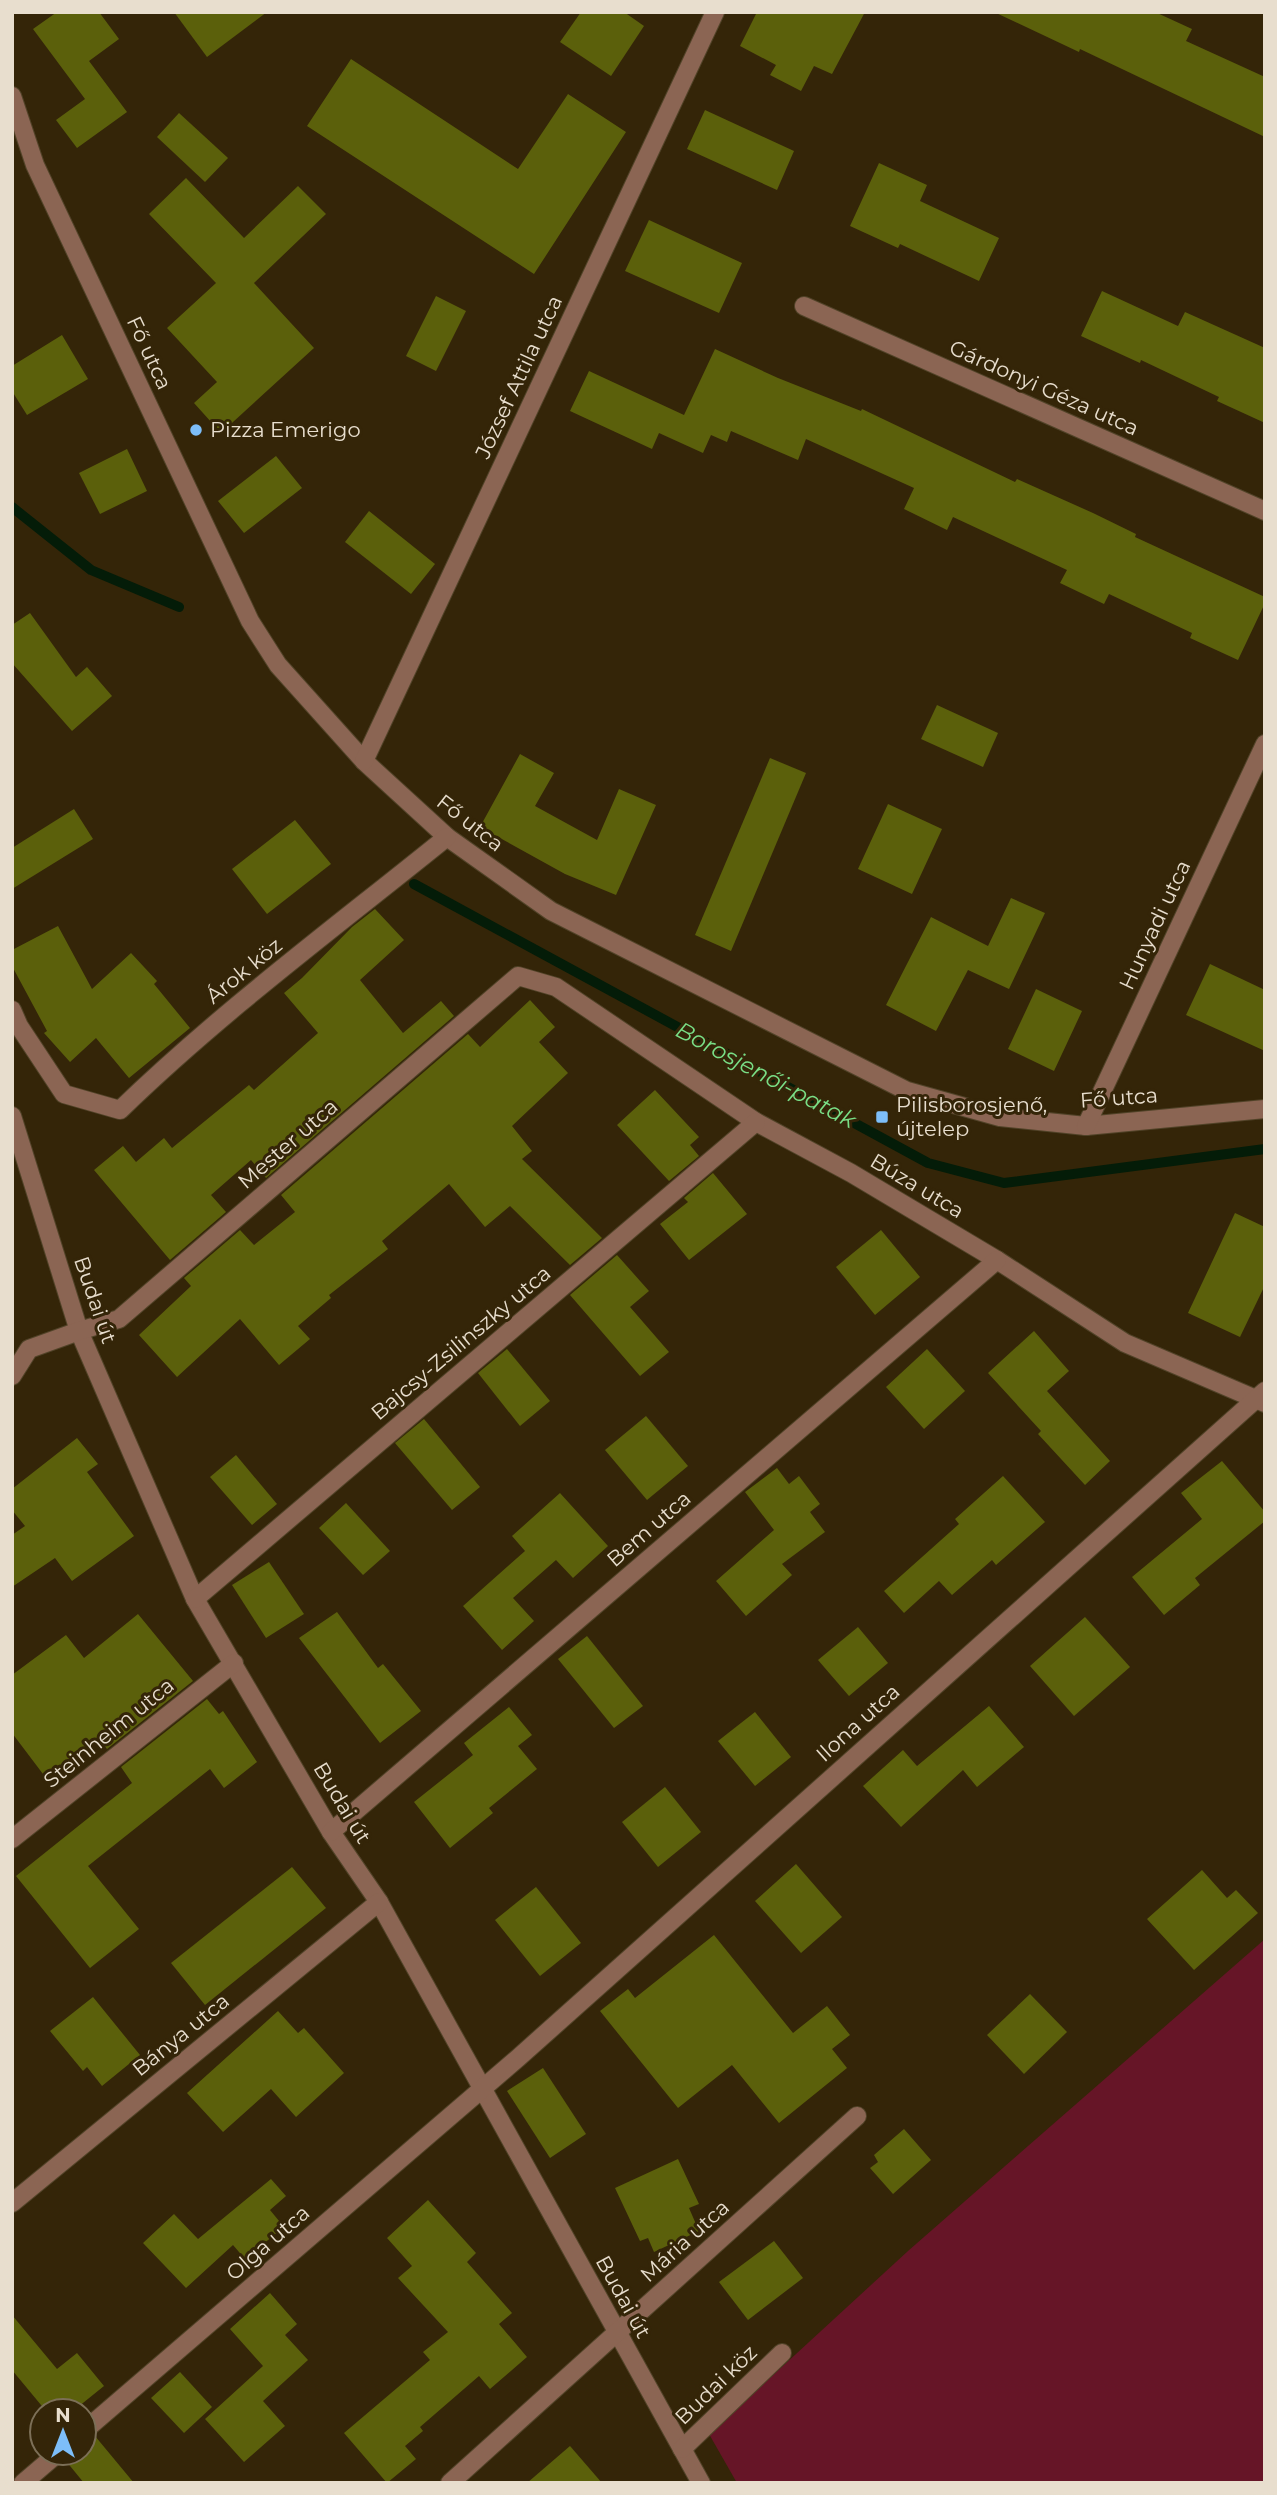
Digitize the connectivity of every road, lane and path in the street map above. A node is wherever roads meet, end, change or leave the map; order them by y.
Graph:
1 (715, 12) edge
2 (12, 96) edge
3 (804, 306) dead end
4 (1265, 511) edge
5 (1265, 744) edge
6 (364, 761) junction
7 (447, 837) junction
8 (518, 976) joint
9 (12, 1010) edge
10 (1265, 1109) edge
11 (12, 1116) edge
12 (757, 1122) junction
13 (1086, 1126) junction
14 (997, 1260) junction
15 (79, 1331) junction
16 (12, 1376) edge
17 (1261, 1398) edge
18 (195, 1599) junction
19 (234, 1663) junction
20 (331, 1832) junction
21 (12, 1839) edge
22 (379, 1902) junction
23 (482, 2089) junction
24 (857, 2116) dead end
25 (12, 2203) edge
26 (617, 2333) junction
27 (782, 2353) dead end
28 (98, 2419) edge
29 (682, 2449) junction
30 (42, 2467) edge
31 (23, 2483) edge
32 (450, 2483) edge
33 (701, 2483) edge

1 - 6 street, József Attila utca
2 - 6 street, Fő utca
3 - 4 street, Gárdonyi Géza utca
5 - 13 street, Hunyadi utca
6 - 7 street, Fő utca
7 - 9 street, Árok köz
7 - 13 street, Fő utca
8 - 12 street, Búza utca
8 - 15 street, Mester utca
10 - 13 street, Fő utca
11 - 15 street, Budai út
12 - 14 street, Búza utca
12 - 18 street, Bajcsy-Zsilinszky utca
14 - 17 street, Búza utca
14 - 20 street, Bem utca
15 - 16 street, Mester utca
15 - 18 street, Budai út
17 - 23 street, Ilona utca
18 - 19 street, Budai út
19 - 20 street, Budai út
19 - 21 street, Steinheim utca
20 - 22 street, Budai út
22 - 23 street, Budai út
22 - 25 street, Bánya utca
23 - 26 street, Budai út
23 - 28 street, Olga utca
24 - 26 street, Mária utca
26 - 29 street, Budai út
26 - 32 street, Mária utca
27 - 29 street, Budai köz
29 - 33 street, Budai út
30 - 31 street

